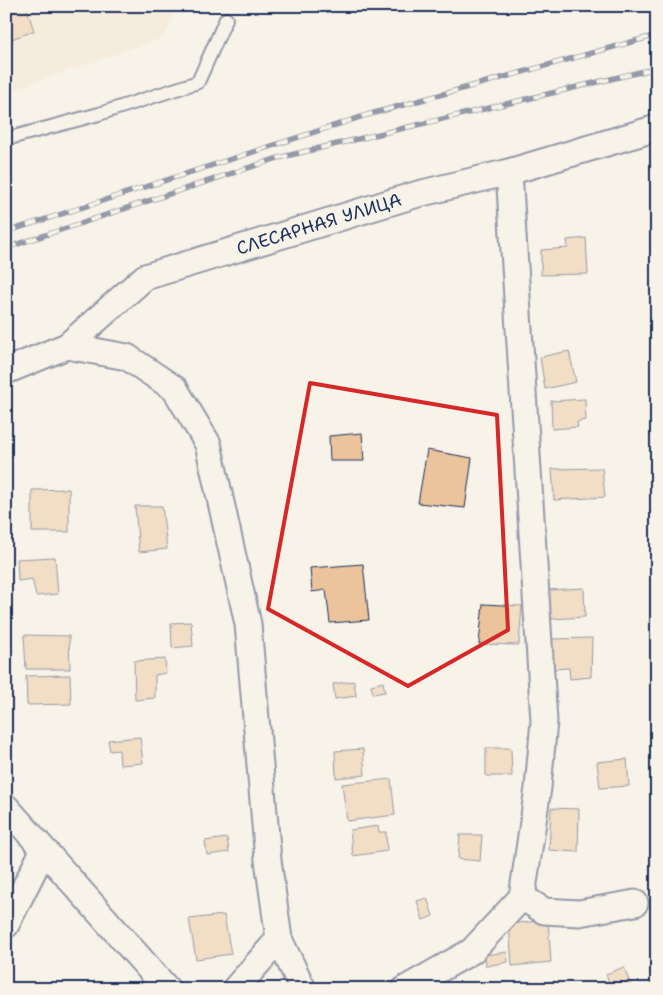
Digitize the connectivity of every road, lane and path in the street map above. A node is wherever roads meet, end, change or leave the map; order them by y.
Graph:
1 (226, 19) dead end
2 (657, 128) edge
3 (6, 139) edge
4 (509, 172) junction
5 (67, 346) junction
6 (6, 371) edge
7 (8, 809) edge
8 (43, 851) junction
9 (522, 897) junction
10 (635, 903) dead end
11 (6, 925) edge
12 (279, 939) junction
13 (167, 989) edge
14 (235, 989) edge
15 (303, 989) edge
16 (405, 989) edge

1 - 3 lane
2 - 4 street, СЛЕСАРНАЯ УЛИЦА
4 - 5 street, СЛЕСАРНАЯ УЛИЦА
4 - 9 street
5 - 6 street, СЛЕСАРНАЯ УЛИЦА
5 - 12 street
7 - 8 street
8 - 11 street
8 - 13 street
9 - 10 street
9 - 16 street
12 - 14 street
12 - 15 street

